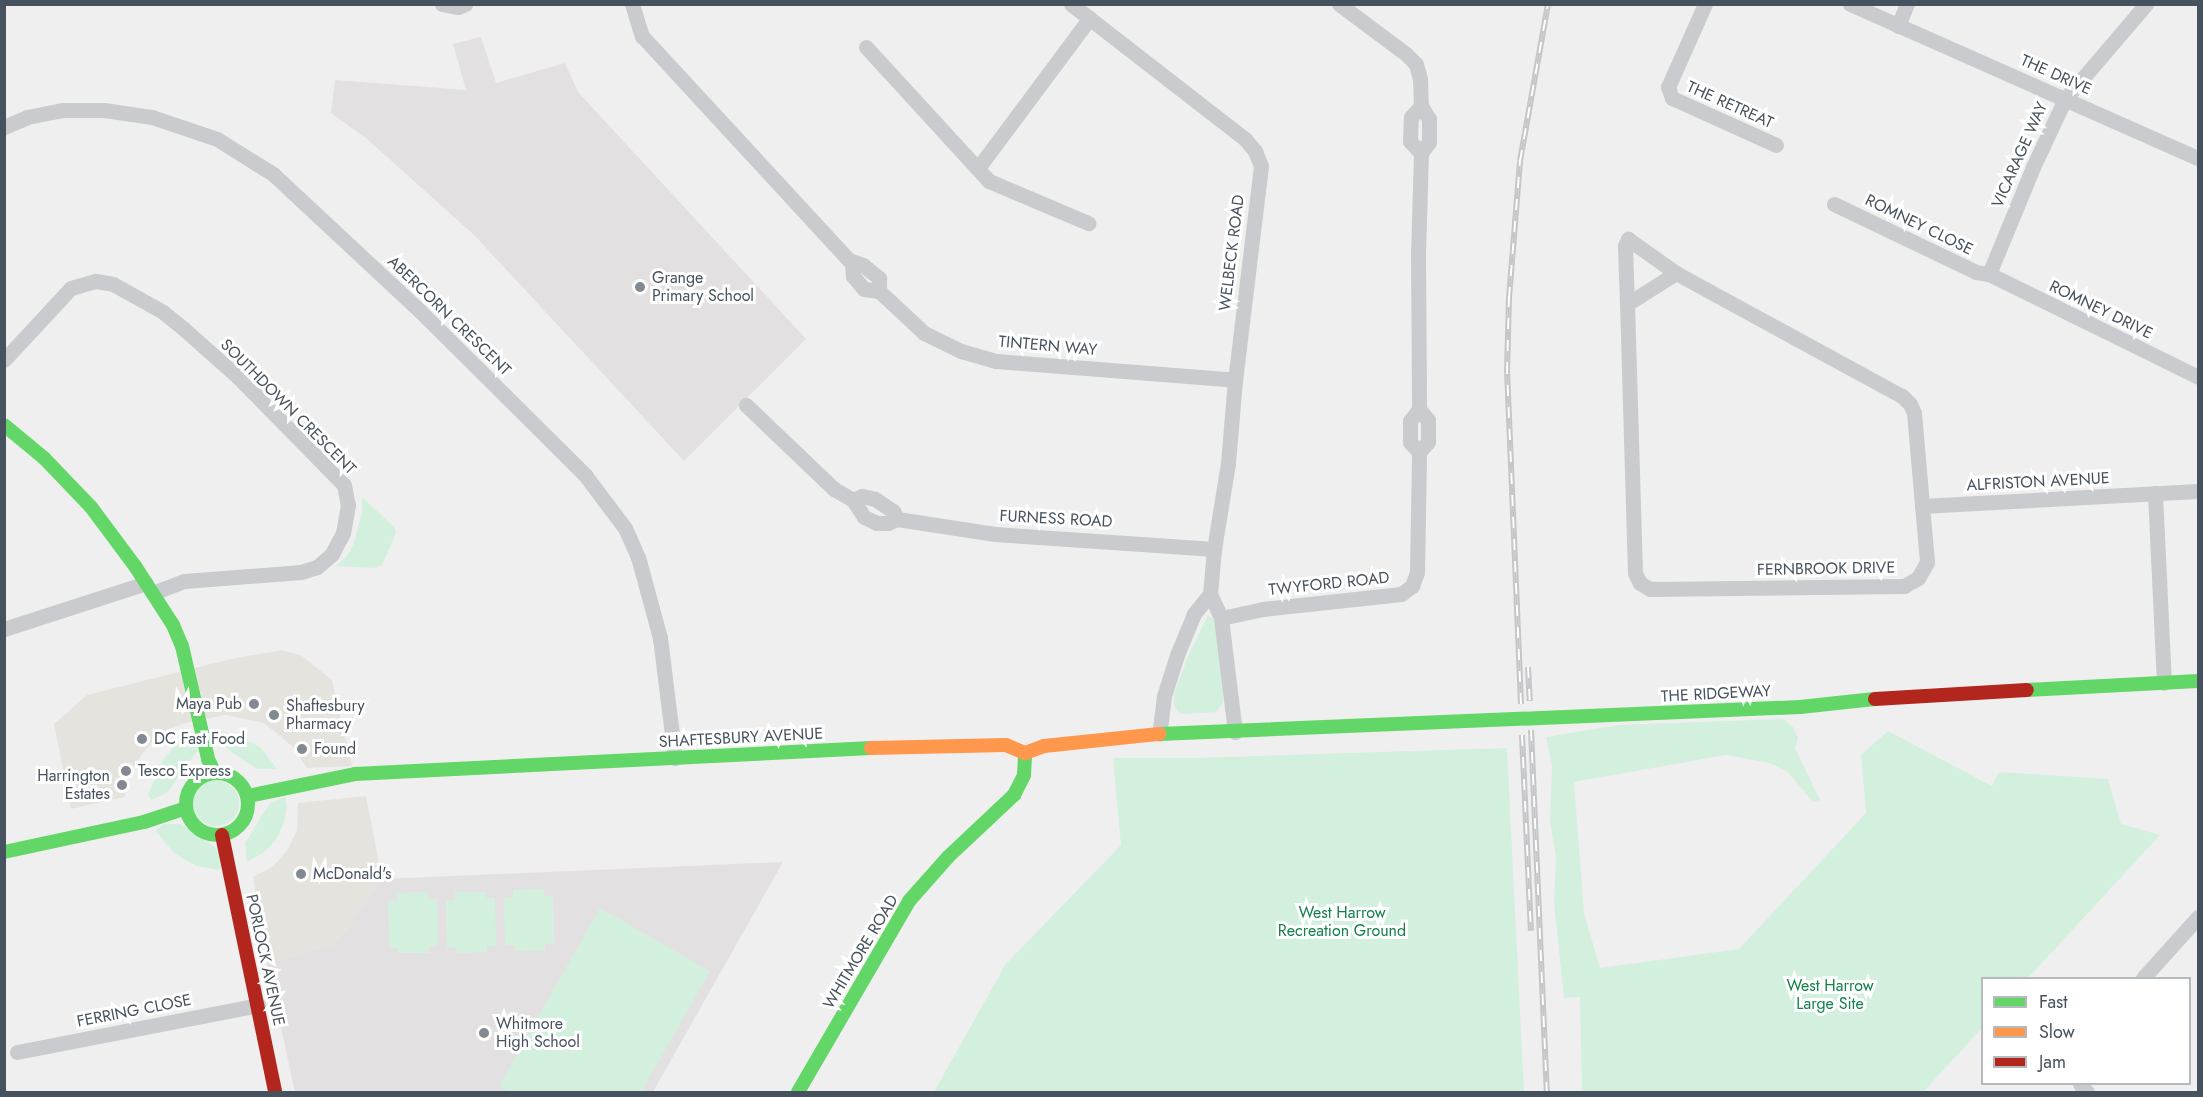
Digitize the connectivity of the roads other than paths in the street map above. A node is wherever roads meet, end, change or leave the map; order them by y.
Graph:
1 (442, 4) edge
2 (465, 4) edge
3 (632, 4) edge
4 (1071, 4) edge
5 (1339, 4) edge
6 (1706, 4) edge
7 (1850, 4) edge
8 (1907, 4) edge
9 (2146, 4) edge
10 (1090, 18) junction
11 (1898, 26) junction
12 (866, 47) dead end
13 (2065, 99) junction
14 (4, 127) edge
15 (1776, 145) dead end
16 (2199, 158) edge
17 (978, 168) junction
18 (1834, 204) dead end
19 (1089, 223) dead end
20 (1676, 273) junction
21 (1989, 274) junction
22 (1628, 304) junction
23 (4, 360) edge
24 (2199, 377) edge
25 (1235, 381) junction
26 (746, 405) dead end
27 (4, 425) edge
28 (2199, 491) edge
29 (2156, 493) junction
30 (1922, 506) junction
31 (1214, 549) junction
32 (150, 588) junction
33 (1210, 594) junction
34 (1221, 618) junction
35 (4, 629) edge
36 (2199, 681) edge
37 (2164, 683) junction
38 (1235, 732) junction
39 (1159, 734) junction
40 (1025, 753) junction
41 (675, 758) junction
42 (214, 772) junction
43 (248, 796) junction
44 (186, 808) junction
45 (222, 835) junction
46 (4, 852) edge
47 (2199, 917) edge
48 (2144, 977) edge
49 (258, 1005) junction
50 (17, 1052) dead end
51 (275, 1092) edge
52 (798, 1092) edge

1 - 2 street
3 - 25 street, TINTERN WAY
4 - 10 street, WELBECK ROAD
5 - 34 street, TWYFORD ROAD
6 - 15 street, THE RETREAT
7 - 11 street, THE DRIVE
8 - 11 street
9 - 13 street, VICARAGE WAY
10 - 17 street
10 - 25 street, WELBECK ROAD
11 - 13 street, THE DRIVE
12 - 17 street
13 - 16 street, THE DRIVE
13 - 21 street, VICARAGE WAY
14 - 41 street, ABERCORN CRESCENT
17 - 19 street
18 - 21 street, ROMNEY CLOSE
20 - 22 street
20 - 22 street, FERNBROOK DRIVE
20 - 30 street, FERNBROOK DRIVE
21 - 24 street, ROMNEY DRIVE
22 - 30 street, FERNBROOK DRIVE
23 - 32 street, SOUTHDOWN CRESCENT
25 - 31 street, WELBECK ROAD
26 - 31 street, FURNESS ROAD
27 - 32 street
28 - 29 street, ALFRISTON AVENUE
29 - 30 street, ALFRISTON AVENUE
29 - 37 street
31 - 33 street, WELBECK ROAD
32 - 35 street, SOUTHDOWN CRESCENT
32 - 42 street
33 - 34 street, WELBECK ROAD
33 - 39 street
34 - 38 street, WELBECK ROAD
36 - 37 street, THE RIDGEWAY
37 - 38 street, THE RIDGEWAY
38 - 39 street
39 - 40 street
40 - 41 street, SHAFTESBURY AVENUE
40 - 52 street, WHITMORE ROAD
41 - 43 street, SHAFTESBURY AVENUE
42 - 43 street
42 - 44 street
43 - 45 street
44 - 45 street
44 - 46 street
45 - 49 street, PORLOCK AVENUE
47 - 48 street
49 - 50 street, FERRING CLOSE
49 - 51 street, PORLOCK AVENUE

